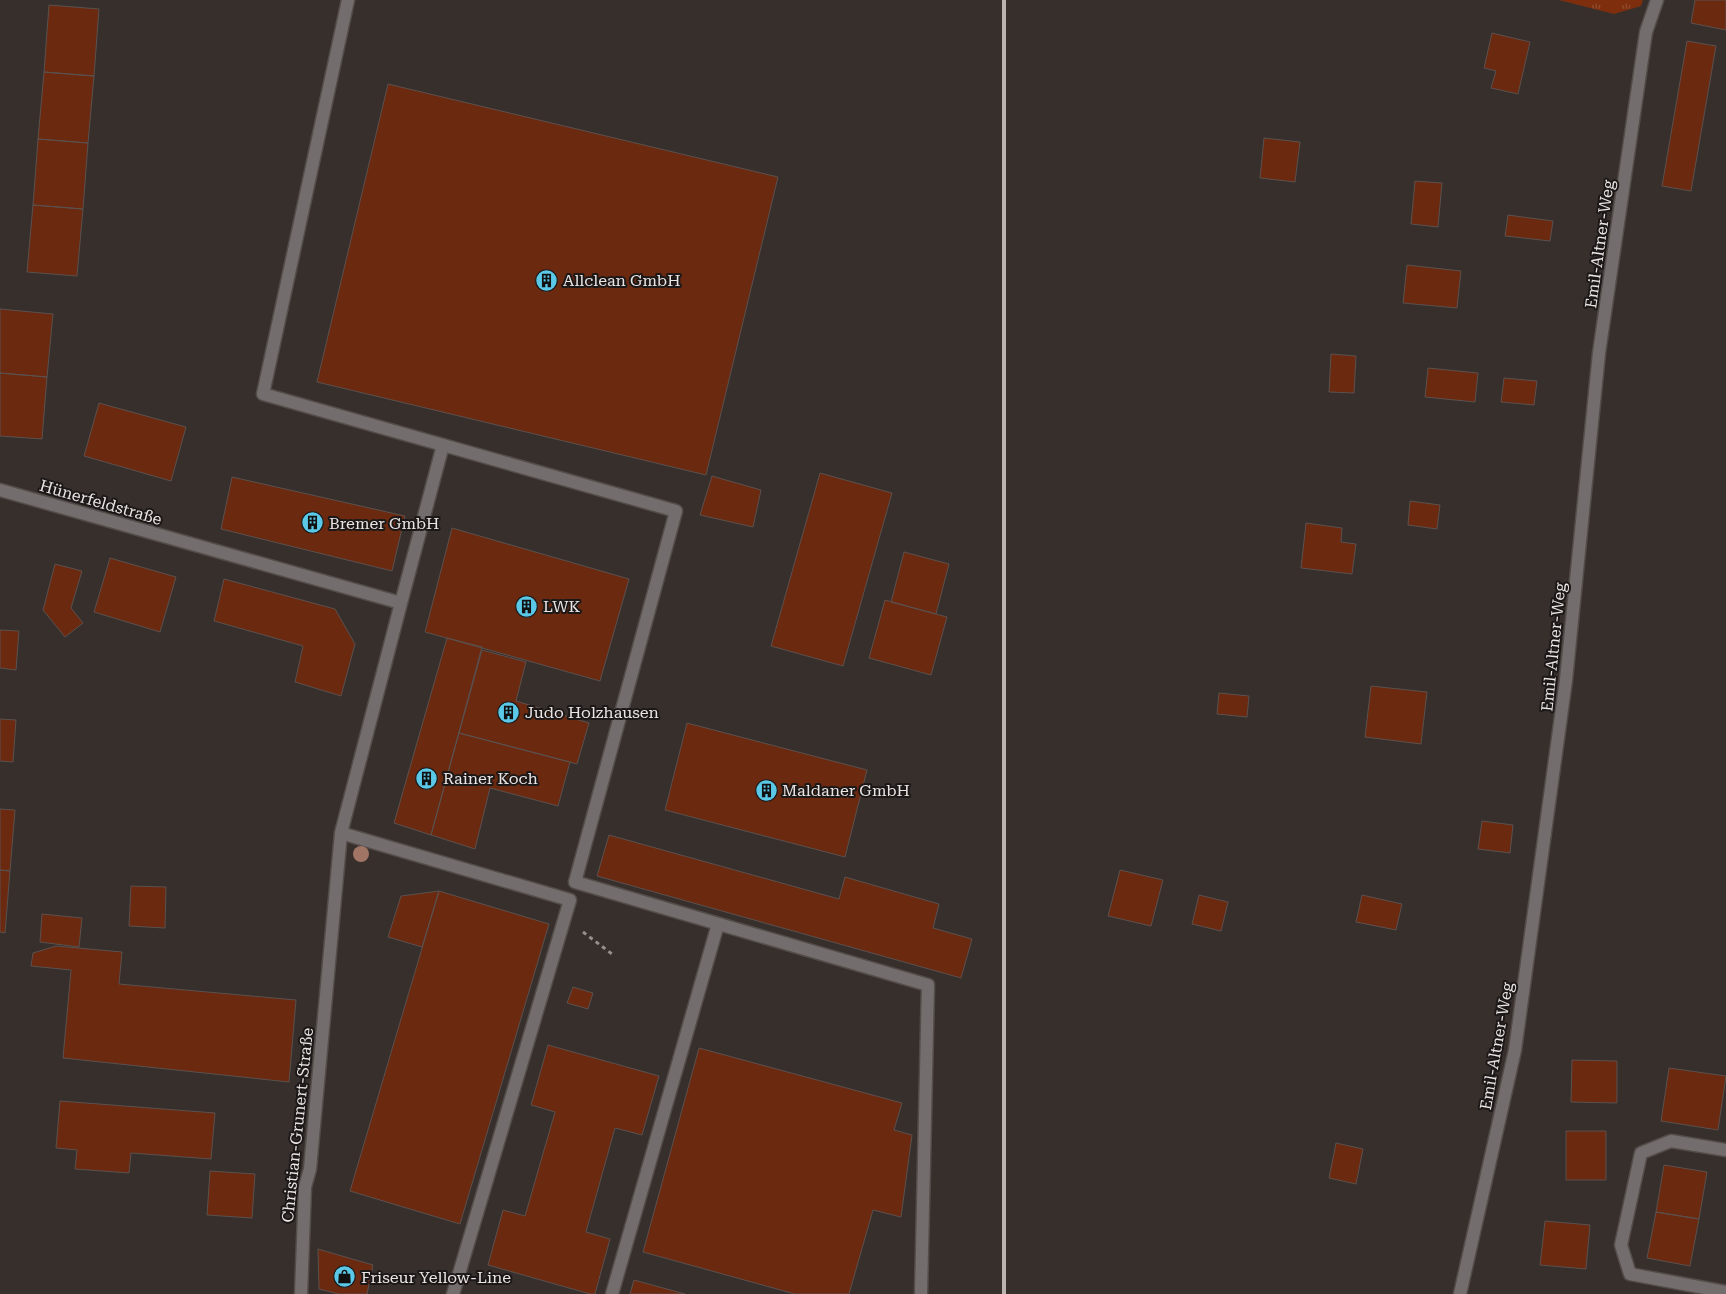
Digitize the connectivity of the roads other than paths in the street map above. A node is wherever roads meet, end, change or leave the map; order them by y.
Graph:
1 (348, 0) edge
2 (1657, 0) edge
3 (443, 445) junction
4 (0, 490) edge
5 (401, 603) junction
6 (341, 833) junction
7 (575, 882) junction
8 (570, 900) junction
9 (718, 924) junction
10 (1726, 1150) edge
11 (1726, 1292) edge
12 (302, 1294) edge
13 (454, 1294) edge
14 (612, 1294) edge
15 (921, 1294) edge
16 (1460, 1294) edge

1 - 3 street
2 - 16 street, Emil-Altner-Weg
3 - 5 street, Christian-Grunert-Straße
3 - 7 street
4 - 5 street, Hünerfeldstraße
5 - 6 street, Christian-Grunert-Straße
6 - 8 street
6 - 12 street, Christian-Grunert-Straße
7 - 8 street
7 - 9 street
8 - 13 street
9 - 14 street
9 - 15 street
10 - 11 street

